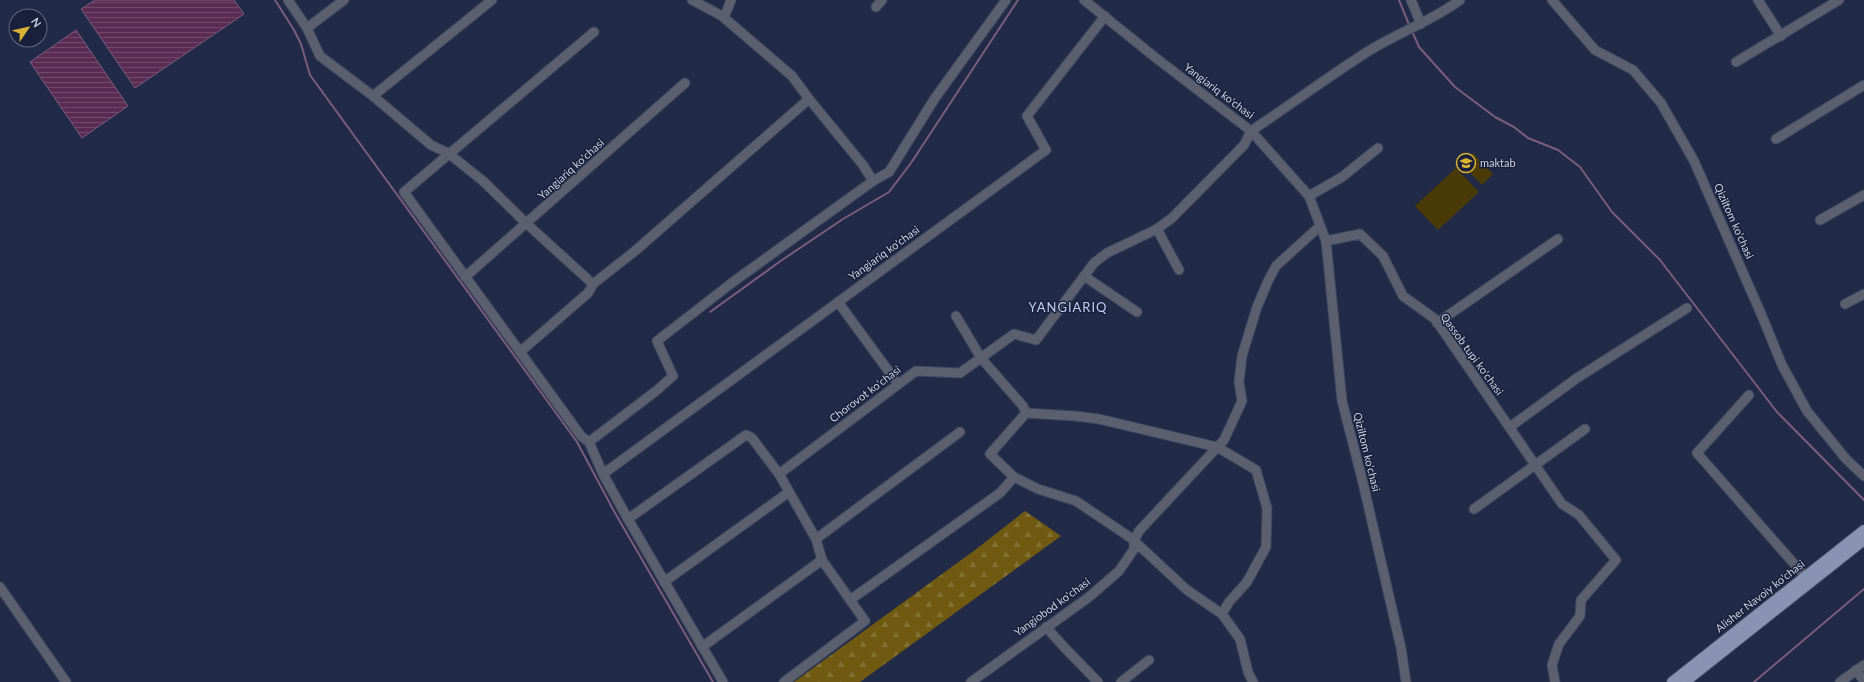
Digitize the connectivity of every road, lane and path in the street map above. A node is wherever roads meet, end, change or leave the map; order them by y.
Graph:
1 (288, 0) edge
2 (344, 0) edge
3 (492, 0) edge
4 (692, 0) edge
5 (731, 0) edge
6 (882, 0) edge
7 (1006, 0) edge
8 (1084, 0) edge
9 (1411, 0) edge
10 (1460, 0) edge
11 (1552, 0) edge
12 (1758, 0) edge
13 (1839, 0) edge
14 (876, 8) dead end
15 (722, 16) junction
16 (1105, 16) junction
17 (1421, 24) junction
18 (307, 28) junction
19 (594, 32) dead end
20 (1781, 36) junction
21 (1736, 62) dead end
22 (685, 83) dead end
23 (1864, 85) edge
24 (373, 96) junction
25 (809, 99) junction
26 (1251, 131) junction
27 (1776, 139) dead end
28 (1378, 148) dead end
29 (448, 153) junction
30 (873, 181) junction
31 (1864, 195) edge
32 (1309, 196) junction
33 (1820, 220) dead end
34 (527, 224) junction
35 (1320, 226) junction
36 (1157, 229) junction
37 (1558, 239) dead end
38 (1326, 241) junction
39 (1179, 270) dead end
40 (1084, 276) junction
41 (465, 277) junction
42 (592, 284) junction
43 (1864, 294) edge
44 (838, 302) junction
45 (1846, 304) dead end
46 (1687, 308) dead end
47 (1137, 312) dead end
48 (956, 316) dead end
49 (1437, 323) junction
50 (520, 352) junction
51 (981, 358) junction
52 (898, 384) junction
53 (1749, 395) dead end
54 (1026, 413) junction
55 (1510, 427) junction
56 (1585, 429) dead end
57 (960, 432) dead end
58 (589, 442) junction
59 (1217, 447) junction
60 (1536, 465) junction
61 (603, 474) junction
62 (779, 474) junction
63 (1014, 476) junction
64 (1864, 476) edge
65 (789, 492) junction
66 (1474, 509) dead end
67 (628, 519) junction
68 (1864, 530) edge
69 (816, 539) junction
70 (1864, 540) edge
71 (1134, 541) junction
72 (822, 560) junction
73 (1807, 580) junction
74 (664, 582) junction
75 (0, 587) edge
76 (850, 600) junction
77 (1222, 614) junction
78 (1046, 626) junction
79 (702, 646) junction
80 (1149, 660) dead end
81 (1860, 667) edge
82 (1864, 681) edge
83 (66, 682) edge
84 (723, 682) edge
85 (784, 682) edge
86 (971, 682) edge
87 (1098, 682) edge
88 (1120, 682) edge
89 (1253, 682) edge
90 (1406, 682) edge
91 (1555, 682) edge
92 (1672, 682) edge
93 (1685, 682) edge
94 (1840, 682) edge

1 - 18 street
2 - 18 street
3 - 24 street
4 - 15 street
5 - 15 street
6 - 14 street
7 - 30 street
8 - 16 street, Yangiariq ko'chasi
9 - 17 street
10 - 17 street
11 - 64 street, Qiziltom ko'chasi
12 - 20 street
13 - 20 street
15 - 25 street
16 - 26 street, Yangiariq ko'chasi
16 - 44 street, Yangiariq ko'chasi
17 - 26 street
18 - 24 street
19 - 29 street
20 - 21 street
22 - 34 street, Yangiariq ko'chasi
23 - 27 street
24 - 29 street
25 - 30 street
25 - 42 street
26 - 32 street, Yangiariq ko'chasi
26 - 36 street
28 - 32 street
29 - 34 street
29 - 41 street
30 - 58 street
31 - 33 street
32 - 35 street, Qiziltom ko'chasi
34 - 41 street, Yangiariq ko'chasi
34 - 42 street
35 - 38 street, Qiziltom ko'chasi
35 - 59 street
36 - 39 street
36 - 40 street
37 - 49 street
38 - 49 street, Qassob tupi ko'chasi
38 - 90 street, Qiziltom ko'chasi
40 - 47 street
40 - 51 street, Chorovot ko'chasi
41 - 50 street
42 - 50 street
43 - 45 street
44 - 52 street
44 - 61 street, Yangiariq ko'chasi
46 - 55 street
48 - 51 street
49 - 55 street, Qassob tupi ko'chasi
50 - 58 street
51 - 52 street, Chorovot ko'chasi
51 - 54 street
52 - 62 street, Chorovot ko'chasi
53 - 73 street
54 - 59 street
54 - 63 street
55 - 60 street, Qassob tupi ko'chasi
56 - 60 street
57 - 69 street
58 - 61 street
59 - 71 street
59 - 77 street
60 - 66 street
60 - 91 street, Qassob tupi ko'chasi
61 - 67 street
62 - 65 street
62 - 67 street
63 - 71 street
63 - 76 street
65 - 69 street
65 - 74 street
67 - 74 street
68 - 73 main road, Alisher Navoiy ko'chasi
69 - 72 street
70 - 73 main road, Alisher Navoiy ko'chasi
71 - 77 street
71 - 78 street, Yangiobod ko'chasi
72 - 76 street
72 - 79 street
73 - 92 main road, Alisher Navoiy ko'chasi
73 - 93 main road, Alisher Navoiy ko'chasi
74 - 79 street
75 - 83 street
76 - 85 street
77 - 89 street
78 - 86 street, Yangiobod ko'chasi
78 - 87 street
79 - 84 street
80 - 88 street
81 - 82 street
81 - 94 street

